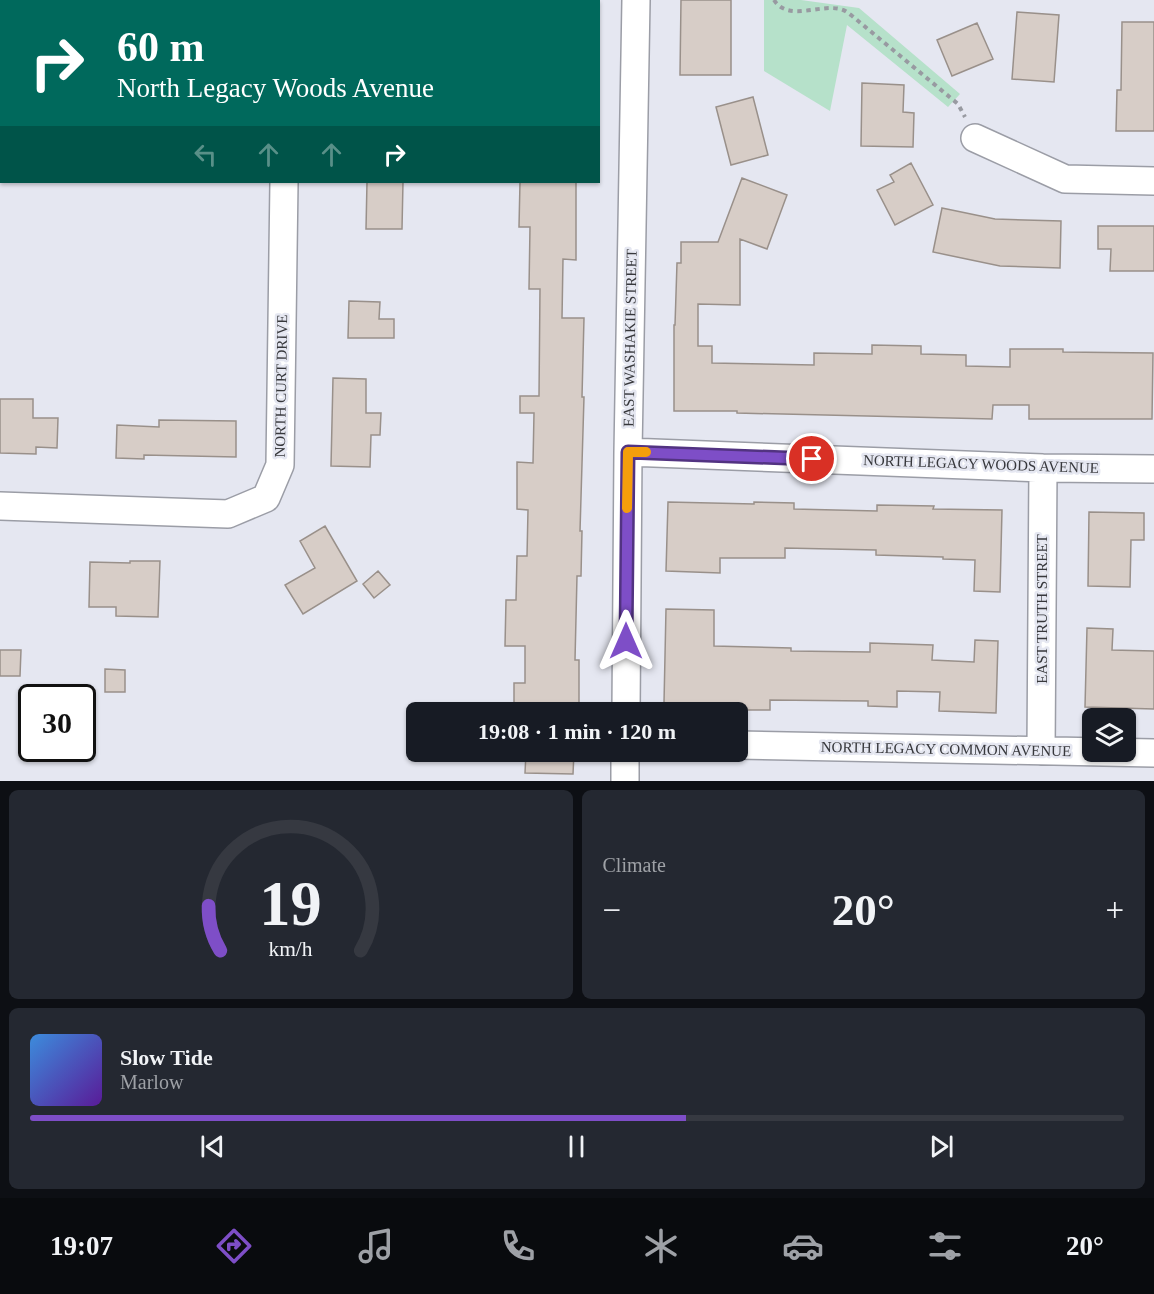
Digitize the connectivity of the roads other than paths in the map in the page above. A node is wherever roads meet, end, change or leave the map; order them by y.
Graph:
1 (636, 0) edge
2 (975, 138) road end
3 (1154, 182) edge
4 (284, 183) edge
5 (628, 452) junction
6 (1043, 468) junction
7 (1154, 469) edge
8 (0, 506) edge
9 (626, 702) edge
10 (748, 744) edge
11 (1041, 751) junction
12 (1154, 753) edge
13 (625, 762) edge
14 (625, 781) edge

1 - 5 street, EAST WASHAKIE STREET
2 - 3 street
4 - 8 street, NORTH CURT DRIVE
5 - 6 street, NORTH LEGACY WOODS AVENUE
5 - 9 street, EAST WASHAKIE STREET
6 - 7 street, NORTH LEGACY WOODS AVENUE
6 - 11 street, EAST TRUTH STREET
10 - 11 street, NORTH LEGACY COMMON AVENUE
11 - 12 street, NORTH LEGACY COMMON AVENUE
13 - 14 street

